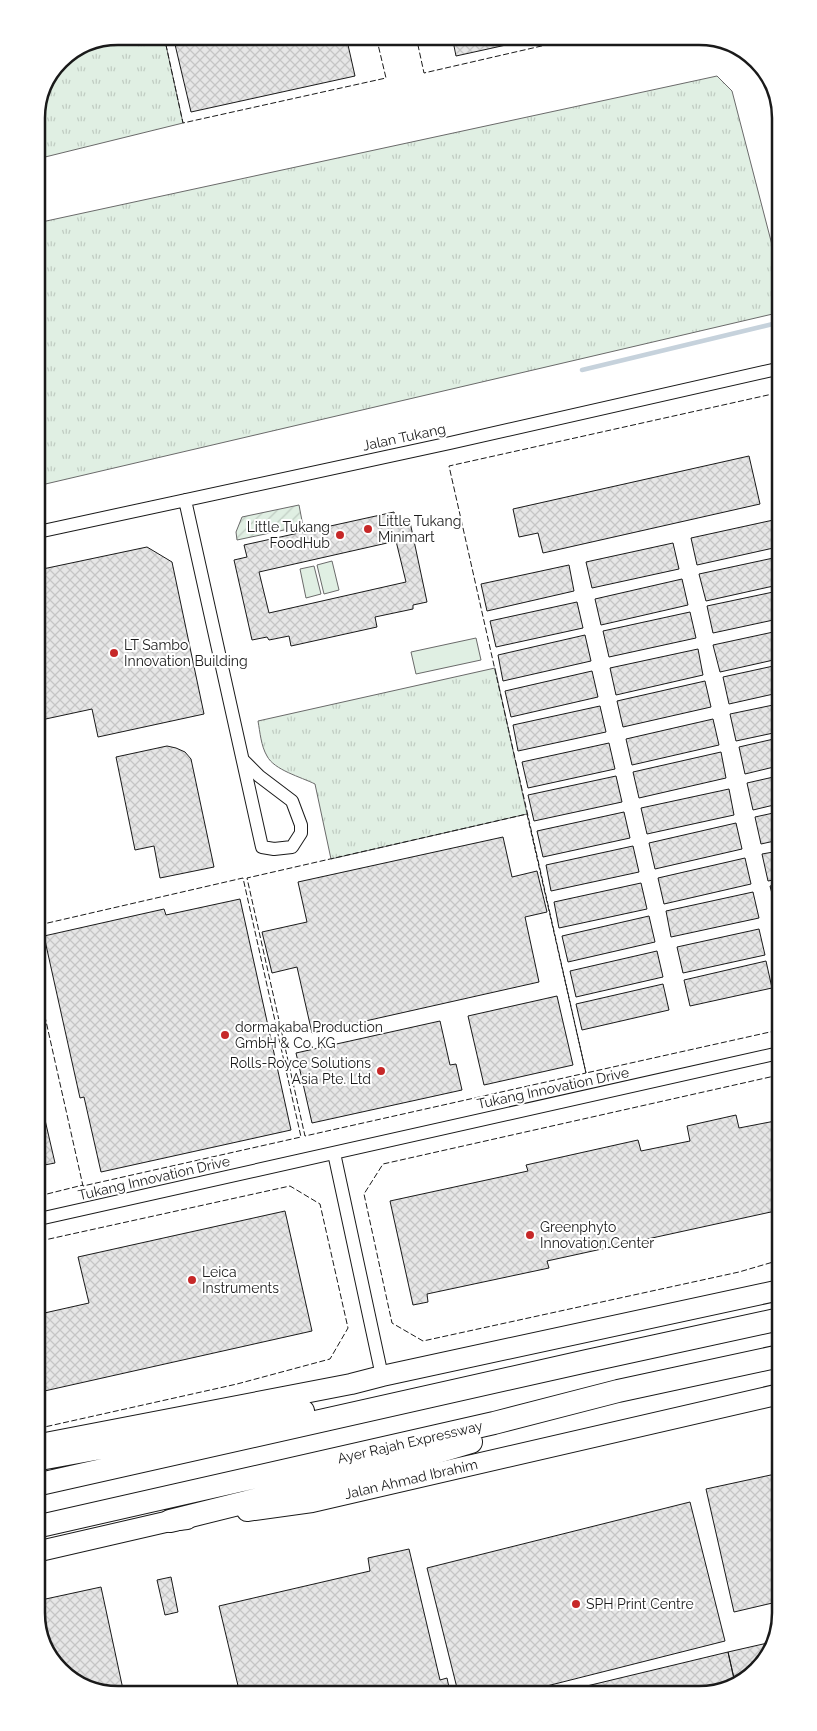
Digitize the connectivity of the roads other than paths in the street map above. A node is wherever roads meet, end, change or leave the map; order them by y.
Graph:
1 (772, 370) edge
2 (185, 500) junction
3 (45, 530) edge
4 (243, 760) junction
5 (772, 1055) edge
6 (334, 1153) junction
7 (45, 1218) edge
8 (772, 1292) edge
9 (772, 1321) edge
10 (772, 1358) edge
11 (382, 1376) junction
12 (455, 1390) junction
13 (772, 1396) edge
14 (494, 1423) junction
15 (45, 1442) edge
16 (45, 1458) edge
17 (45, 1483) edge
18 (170, 1521) junction
19 (45, 1525) edge
20 (45, 1550) edge

1 - 2 street, Jalan Tukang
2 - 3 street, Jalan Tukang
2 - 4 street
4 - 4 street
5 - 6 street, Tukang Innovation Drive
6 - 7 street, Tukang Innovation Drive
6 - 11 street
8 - 11 main road
9 - 12 highway
10 - 14 highway, Ayer Rajah Expressway
11 - 15 main road
12 - 16 highway
12 - 17 highway
13 - 18 main road, Jalan Ahmad Ibrahim
14 - 18 highway
14 - 19 highway, Ayer Rajah Expressway
18 - 20 main road, Jalan Ahmad Ibrahim

